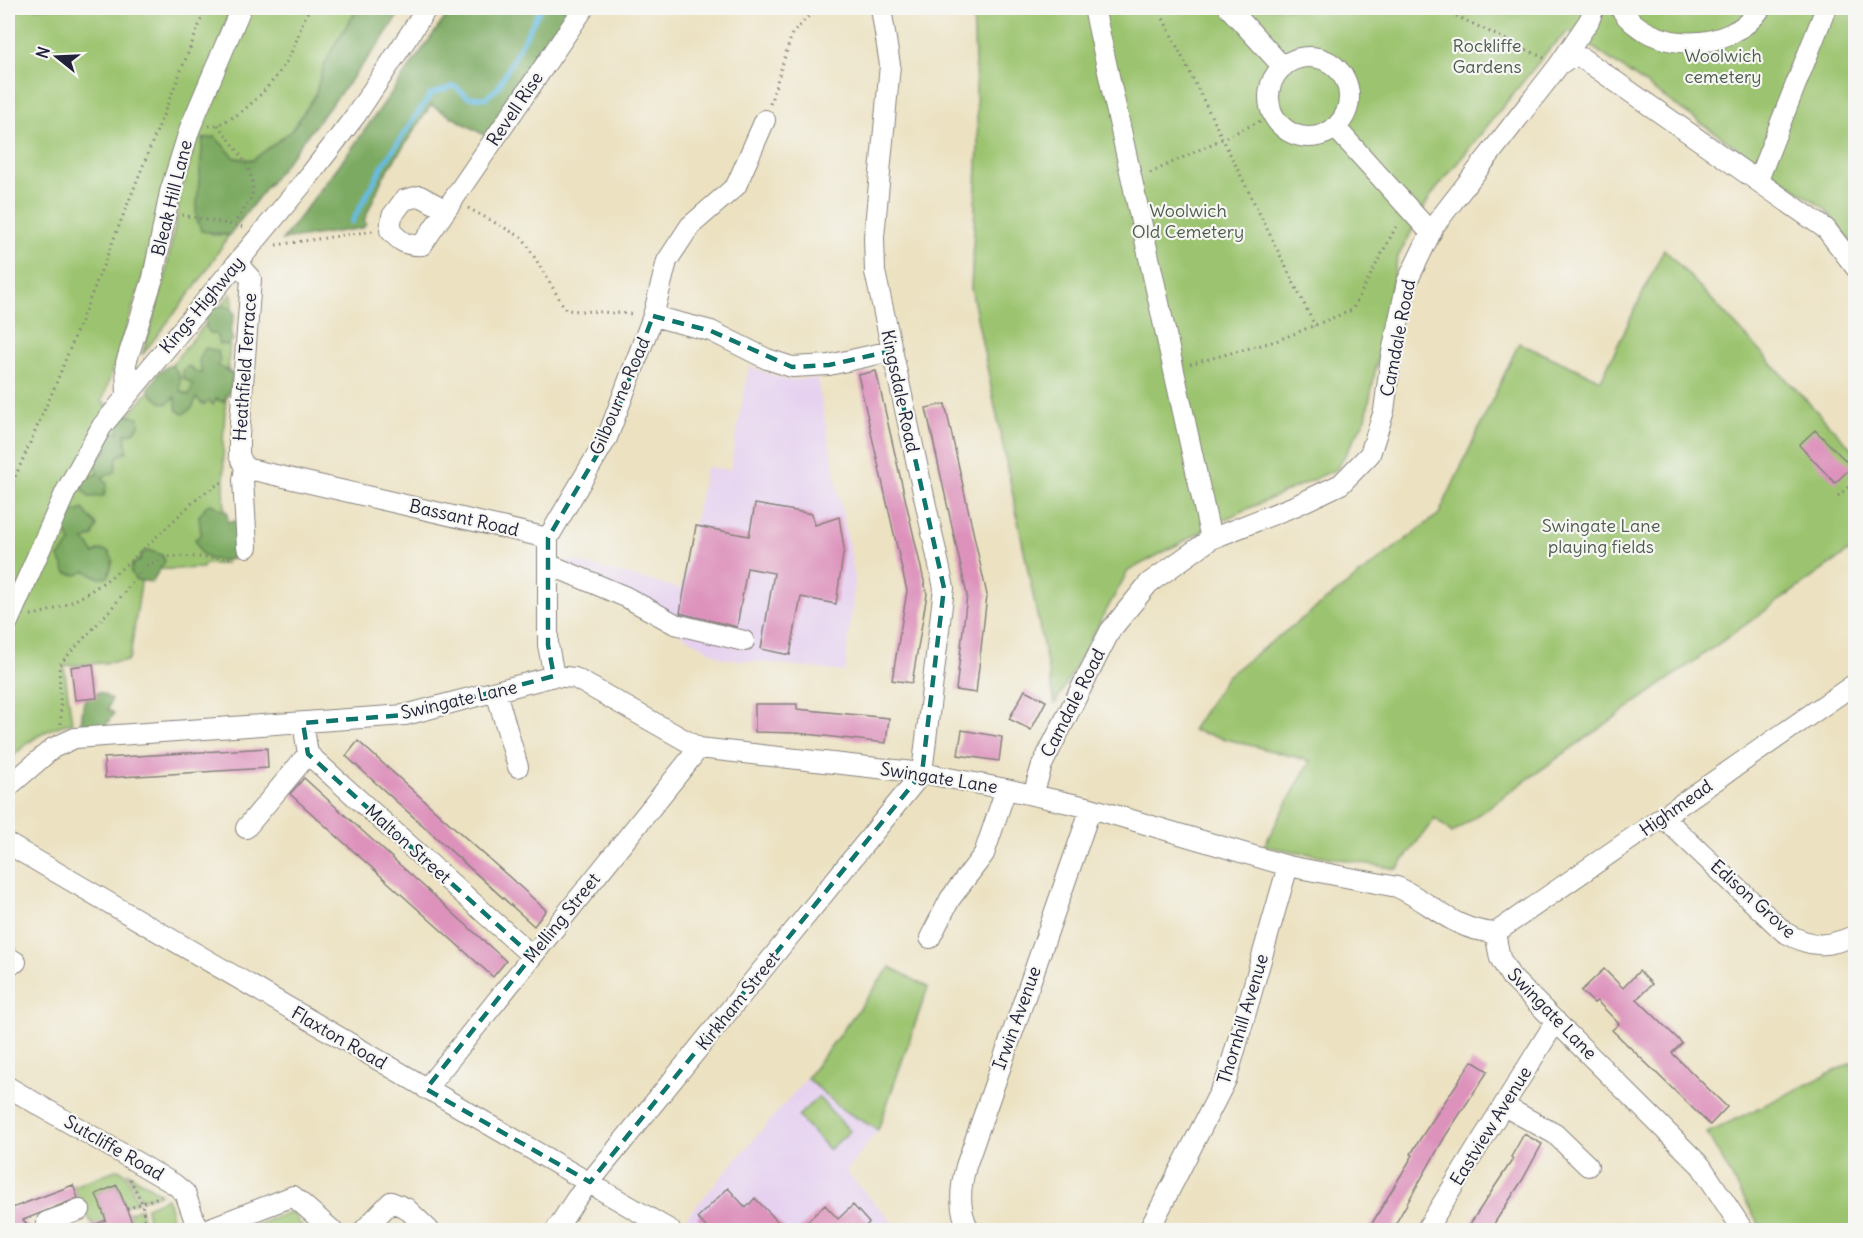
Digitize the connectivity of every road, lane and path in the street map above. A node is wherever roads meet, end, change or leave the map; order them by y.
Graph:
1 (206, 8) edge
2 (241, 8) edge
3 (310, 8) edge
4 (427, 8) edge
5 (584, 8) edge
6 (816, 8) edge
7 (881, 8) edge
8 (1094, 8) edge
9 (1158, 8) edge
10 (1229, 8) edge
11 (1439, 8) edge
12 (1594, 8) edge
13 (1620, 8) edge
14 (1761, 8) edge
15 (1826, 8) edge
16 (1559, 66) junction
17 (1283, 67) junction
18 (1273, 115) junction
19 (765, 120) joint
20 (218, 125) junction
21 (1335, 127) junction
22 (190, 128) junction
23 (1224, 139) junction
24 (1134, 180) junction
25 (1758, 180) junction
26 (450, 205) junction
27 (1407, 206) junction
28 (166, 212) junction
29 (234, 224) junction
30 (390, 230) junction
31 (1431, 233) junction
32 (265, 241) junction
33 (237, 263) junction
34 (1856, 268) edge
35 (653, 316) junction
36 (1315, 326) junction
37 (891, 351) junction
38 (1174, 368) junction
39 (127, 396) junction
40 (245, 468) junction
41 (1856, 480) edge
42 (227, 481) dead end
43 (8, 493) edge
44 (1838, 496) dead end
45 (548, 538) junction
46 (1211, 539) junction
47 (248, 547) dead end
48 (231, 558) dead end
49 (548, 564) junction
50 (16, 618) edge
51 (744, 641) dead end
52 (554, 676) junction
53 (1856, 682) edge
54 (496, 692) junction
55 (303, 723) junction
56 (62, 729) dead end
57 (699, 748) junction
58 (18, 753) dead end
59 (308, 754) junction
60 (8, 756) edge
61 (520, 767) dead end
62 (922, 773) junction
63 (8, 786) edge
64 (1006, 789) junction
65 (1033, 795) junction
66 (1091, 808) junction
67 (1664, 817) junction
68 (246, 828) dead end
69 (8, 844) edge
70 (1288, 866) junction
71 (1495, 933) junction
72 (1856, 935) edge
73 (930, 938) dead end
74 (532, 956) junction
75 (1556, 1021) junction
76 (8, 1087) edge
77 (426, 1089) junction
78 (1504, 1106) junction
79 (1588, 1166) dead end
80 (126, 1171) dead end
81 (590, 1182) junction
82 (169, 1194) dead end
83 (142, 1203) junction
84 (127, 1209) dead end
85 (80, 1210) dead end
86 (46, 1230) edge
87 (146, 1230) edge
88 (198, 1230) edge
89 (205, 1230) edge
90 (332, 1230) edge
91 (364, 1230) edge
92 (429, 1230) edge
93 (556, 1230) edge
94 (670, 1230) edge
95 (969, 1230) edge
96 (1149, 1230) edge
97 (1426, 1230) edge
98 (1743, 1230) edge

1 - 43 path
2 - 22 street, Bleak Hill Lane
3 - 20 path
4 - 32 street, Kings Highway
5 - 26 street, Revell Rise
6 - 19 path
7 - 37 street, Kingsdale Road
8 - 24 street
9 - 23 path
10 - 17 street
11 - 16 path
12 - 16 street, Camdale Road
13 - 14 street
15 - 25 street
16 - 25 street
16 - 31 street, Camdale Road
17 - 18 street
17 - 21 street
18 - 21 street
18 - 23 path
19 - 35 street, Gilbourne Road
20 - 22 path
20 - 29 path
21 - 27 street
22 - 28 street, Bleak Hill Lane
23 - 24 path
23 - 36 path
24 - 38 street
25 - 34 street
26 - 30 street
26 - 30 street, Revell Rise
26 - 35 path
27 - 31 street
27 - 36 path
28 - 29 path
28 - 39 street, Bleak Hill Lane
29 - 32 path
30 - 32 path
31 - 46 street, Camdale Road
32 - 33 street, Kings Highway
33 - 39 street, Kings Highway
33 - 40 street, Heathfield Terrace
35 - 37 street, Gilbourne Road
35 - 45 street, Gilbourne Road
36 - 38 path
37 - 62 street, Kingsdale Road
38 - 46 street
39 - 50 street, Kings Highway
40 - 45 street, Bassant Road
40 - 47 street, Heathfield Terrace
41 - 44 path
42 - 50 path
45 - 49 street
46 - 65 street, Camdale Road
48 - 56 path
49 - 51 street
49 - 52 street
52 - 54 street, Swingate Lane
52 - 57 street, Swingate Lane
53 - 67 street, Highmead
54 - 55 street, Swingate Lane
54 - 61 street
55 - 59 street
55 - 63 street, Swingate Lane
57 - 62 street, Swingate Lane
57 - 74 street, Melling Street
58 - 60 path
59 - 68 street
59 - 74 street, Malton Street
62 - 64 street, Swingate Lane
62 - 81 street, Kirkham Street
64 - 65 street, Swingate Lane
64 - 73 street
65 - 66 street, Swingate Lane
66 - 70 street, Swingate Lane
66 - 95 street, Irwin Avenue
67 - 71 street, Highmead
67 - 72 street, Edison Grove
69 - 77 street, Flaxton Road
70 - 71 street, Swingate Lane
70 - 96 street, Thornhill Avenue
71 - 75 street, Swingate Lane
74 - 77 street, Melling Street
75 - 78 street, Eastview Avenue
75 - 98 street, Swingate Lane
76 - 88 street, Sutcliffe Road
77 - 81 street, Flaxton Road
78 - 79 street
78 - 97 street, Eastview Avenue
80 - 83 path
81 - 93 street, Kirkham Street
81 - 94 street, Flaxton Road
82 - 83 path
83 - 84 path
83 - 87 path
85 - 86 street
89 - 90 street
91 - 92 street

